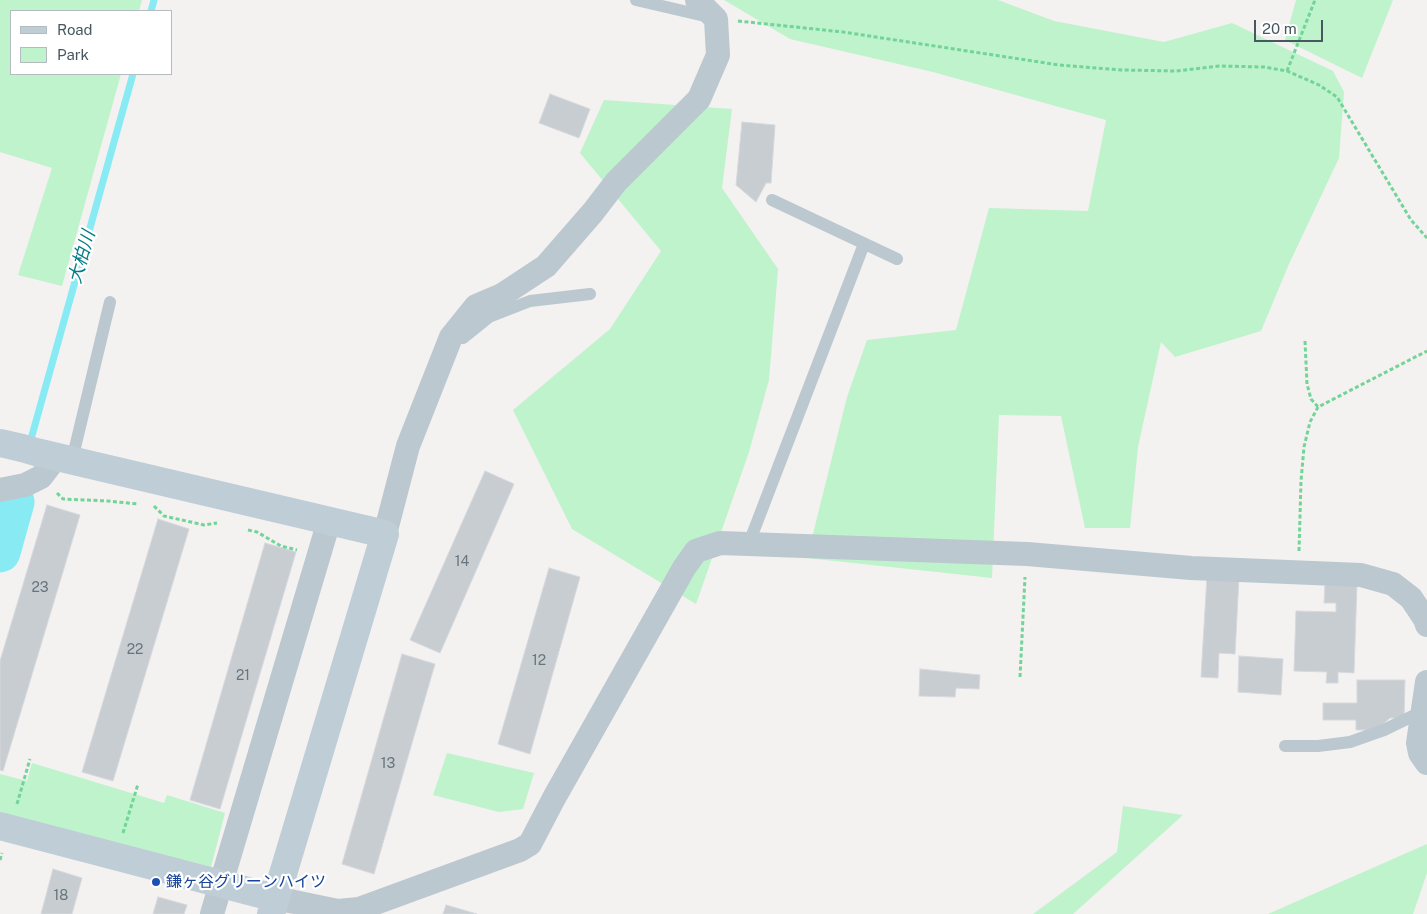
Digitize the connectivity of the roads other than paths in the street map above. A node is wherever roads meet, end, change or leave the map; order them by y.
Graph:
1 (636, 0) edge
2 (697, 0) edge
3 (716, 19) junction
4 (772, 200) dead end
5 (864, 244) junction
6 (897, 259) dead end
7 (590, 294) dead end
8 (110, 302) dead end
9 (451, 337) junction
10 (29, 466) edge
11 (329, 521) junction
12 (385, 534) junction
13 (749, 543) junction
14 (1427, 625) edge
15 (1427, 682) edge
16 (1423, 711) junction
17 (1286, 746) dead end
18 (1427, 763) edge
19 (0, 826) edge
20 (221, 884) junction
21 (273, 906) edge
22 (212, 914) edge

1 - 3 lane
2 - 3 street
3 - 9 street
4 - 5 lane
5 - 6 lane
5 - 13 lane
7 - 9 lane
8 - 10 lane
9 - 12 street
10 - 11 street
11 - 12 street
11 - 20 street
12 - 21 street
13 - 14 street
13 - 21 street
15 - 16 street
16 - 17 lane
16 - 18 street
19 - 20 street
20 - 21 street
20 - 22 street

